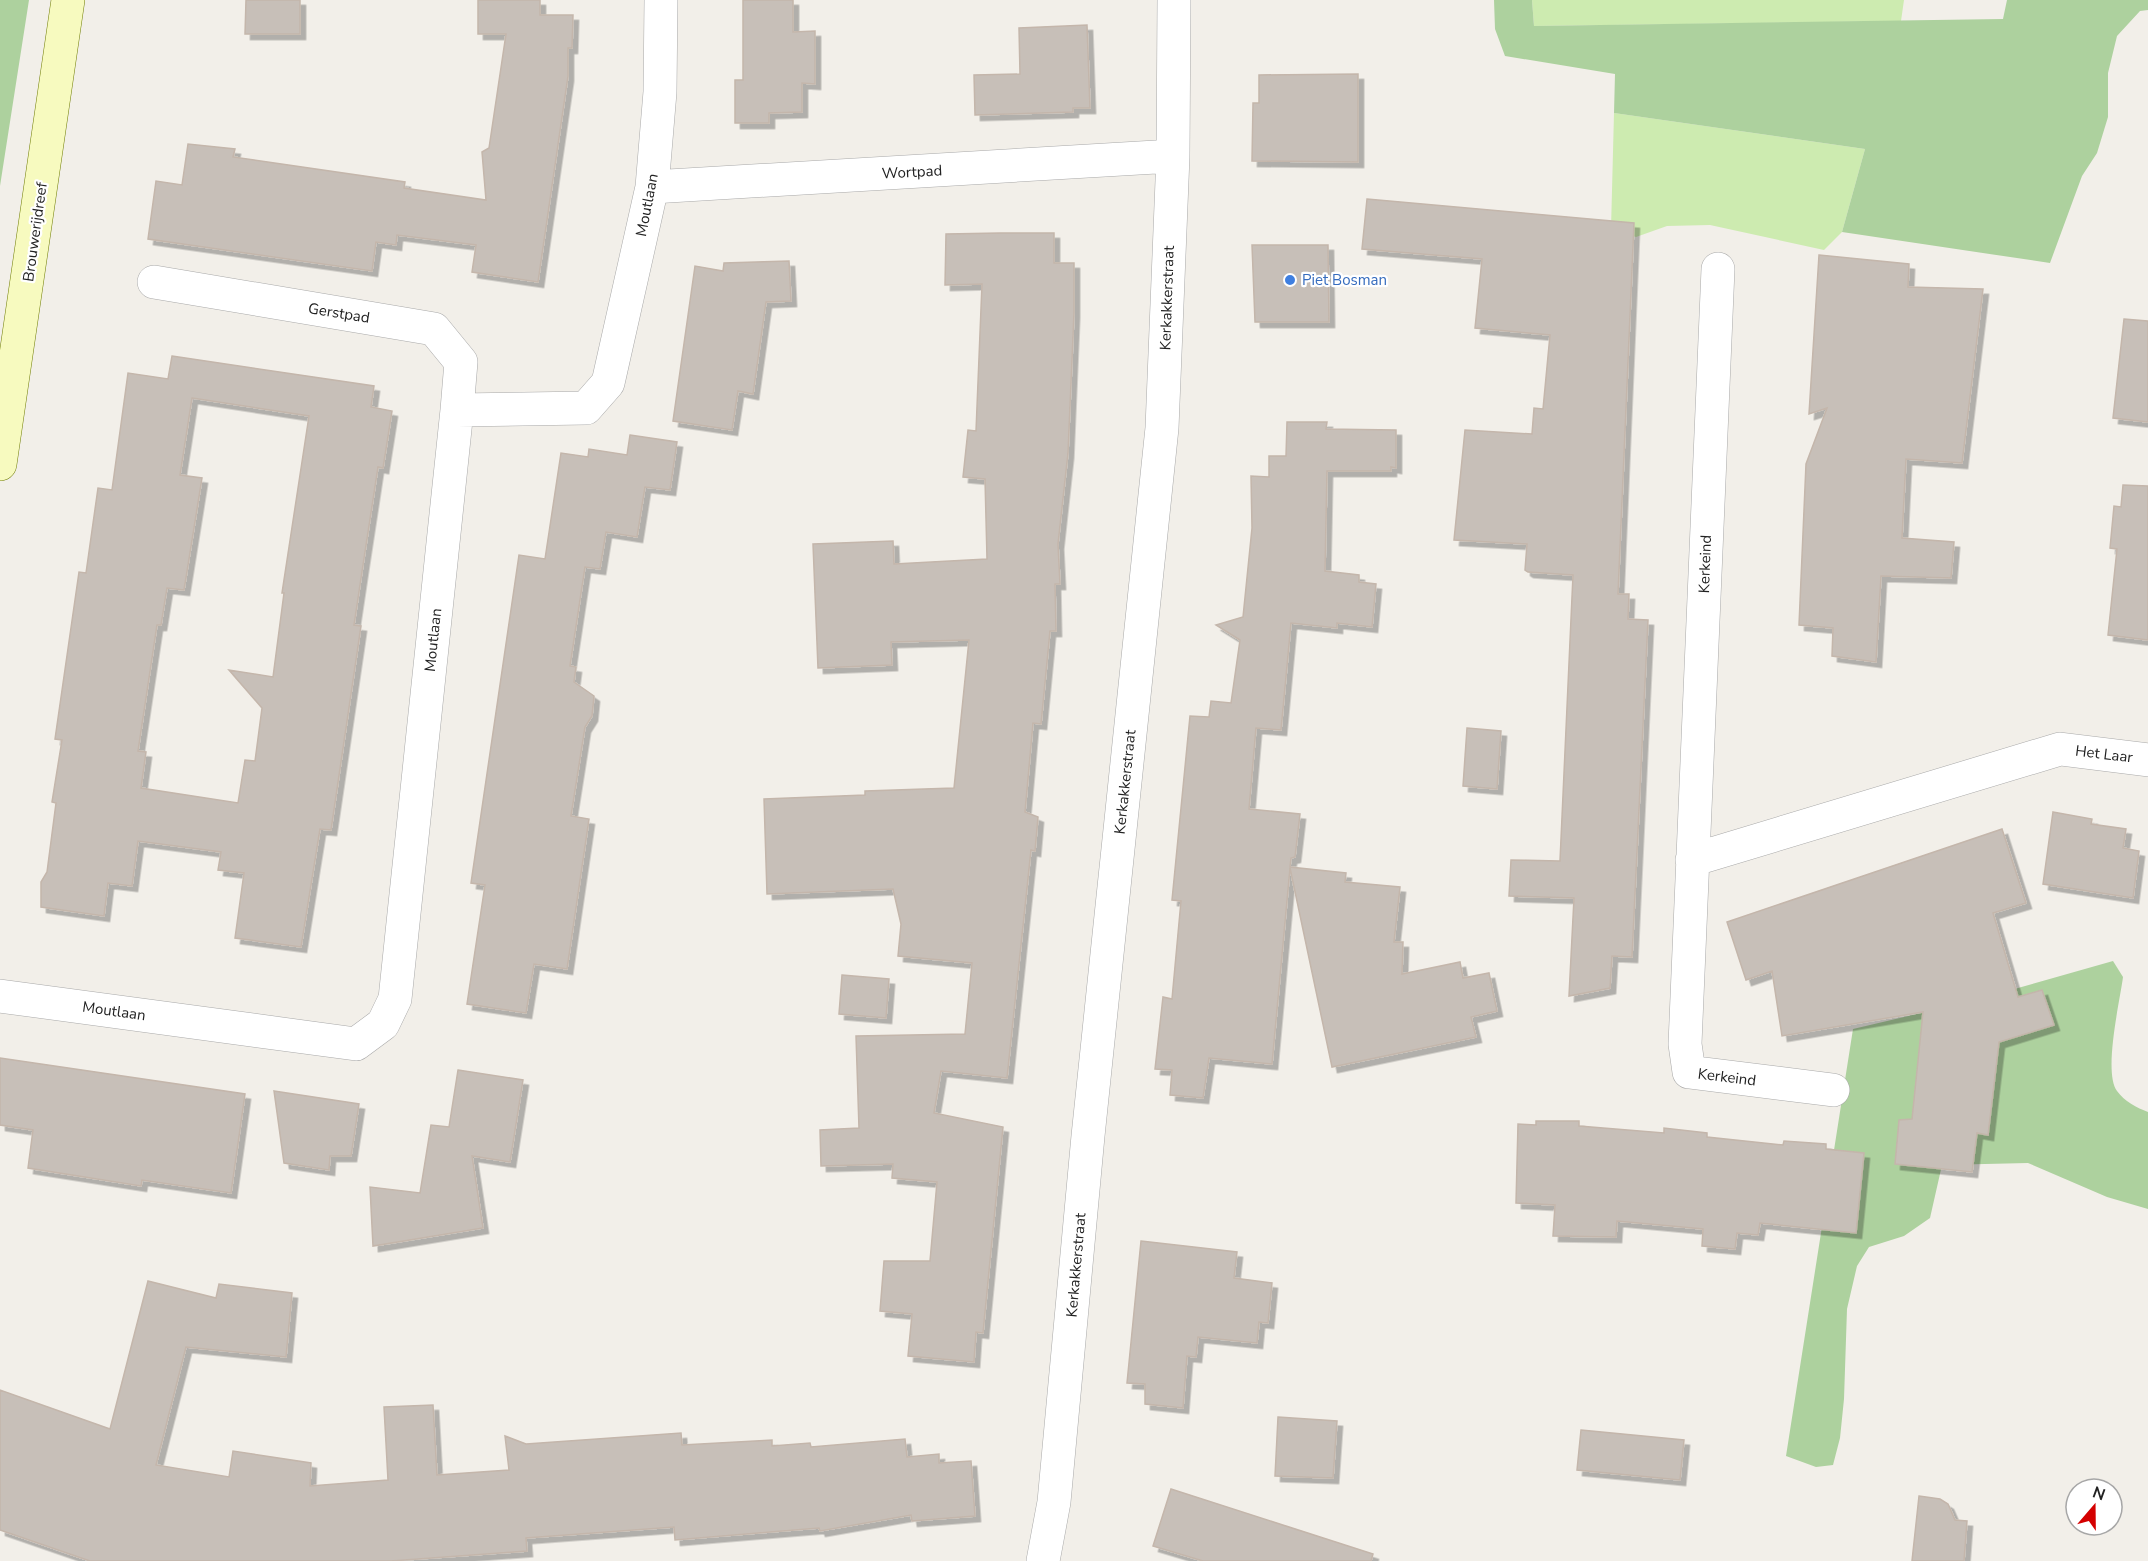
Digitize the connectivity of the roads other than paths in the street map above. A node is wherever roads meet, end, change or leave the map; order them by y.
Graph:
1 (68, 0) edge
2 (661, 0) edge
3 (1174, 0) edge
4 (1173, 156) junction
5 (652, 187) junction
6 (1718, 269) dead end
7 (154, 282) dead end
8 (457, 410) junction
9 (0, 464) edge
10 (2148, 760) edge
11 (1692, 860) junction
12 (0, 996) edge
13 (1833, 1090) dead end
14 (1043, 1561) edge

1 - 9 street, Brouwerijdreef
2 - 5 street, Moutlaan
3 - 4 street, Kerkakkerstraat
4 - 5 street, Wortpad
4 - 14 street, Kerkakkerstraat
5 - 8 street, Moutlaan
6 - 11 street, Kerkeind
7 - 8 street, Gerstpad
8 - 12 street, Moutlaan
10 - 11 street, Het Laar
11 - 13 street, Kerkeind

